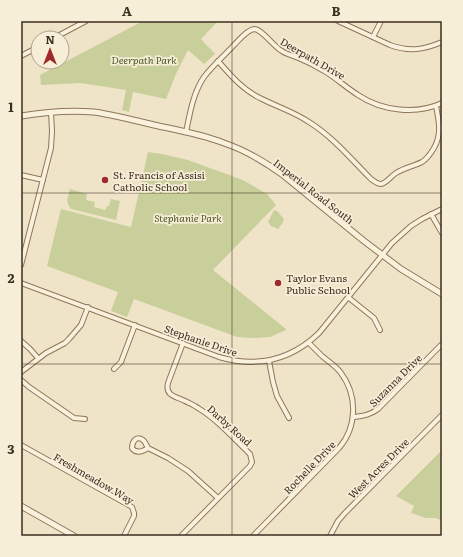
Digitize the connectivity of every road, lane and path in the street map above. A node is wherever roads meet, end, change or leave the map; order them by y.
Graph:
1 (86, 21) edge
2 (338, 21) edge
3 (381, 21) edge
4 (69, 30) edge
5 (374, 37) junction
6 (442, 42) edge
7 (30, 51) edge
8 (21, 56) edge
9 (218, 62) junction
10 (442, 103) edge
11 (436, 106) junction
12 (50, 112) junction
13 (21, 116) edge
14 (186, 132) junction
15 (21, 175) edge
16 (43, 180) junction
17 (442, 209) edge
18 (431, 214) junction
19 (442, 233) edge
20 (382, 256) junction
21 (21, 265) edge
22 (21, 283) edge
23 (442, 294) edge
24 (349, 298) junction
25 (88, 307) junction
26 (135, 325) junction
27 (380, 330) dead end
28 (21, 341) edge
29 (183, 343) junction
30 (309, 343) junction
31 (442, 344) edge
32 (38, 358) junction
33 (269, 361) junction
34 (114, 369) dead end
35 (21, 372) edge
36 (21, 380) edge
37 (442, 415) edge
38 (354, 417) junction
39 (289, 418) dead end
40 (85, 419) dead end
41 (21, 445) edge
42 (148, 448) dead end
43 (218, 498) junction
44 (21, 506) edge
45 (74, 536) edge
46 (124, 536) edge
47 (181, 536) edge
48 (253, 536) edge
49 (330, 536) edge

1 - 4 street
2 - 5 street
3 - 5 street
5 - 6 street
7 - 8 street
9 - 11 street, Deerpath Drive
9 - 11 street
9 - 14 street, Deerpath Drive
10 - 11 street, Deerpath Drive
12 - 13 street, Imperial Road South
12 - 14 street, Imperial Road South
12 - 16 street
14 - 20 street, Imperial Road South
15 - 16 street
16 - 21 street
17 - 18 street, Stephanie Drive
18 - 19 street
18 - 20 street, Stephanie Drive
20 - 23 street, Imperial Road South
20 - 24 street, Stephanie Drive
22 - 25 street, Stephanie Drive
24 - 27 street
24 - 30 street, Stephanie Drive
25 - 26 street, Stephanie Drive
25 - 32 street
26 - 29 street, Stephanie Drive
26 - 34 street
28 - 32 street
29 - 33 street, Stephanie Drive
29 - 43 street, Darby Road
30 - 33 street, Stephanie Drive
30 - 38 street, Rochelle Drive
31 - 38 street, Suzanna Drive
32 - 35 street
33 - 39 street
36 - 40 street
37 - 49 street, West Acres Drive
38 - 48 street, Rochelle Drive
41 - 46 street, Freshmeadow Way
42 - 43 street
43 - 47 street, Darby Road
44 - 45 street

